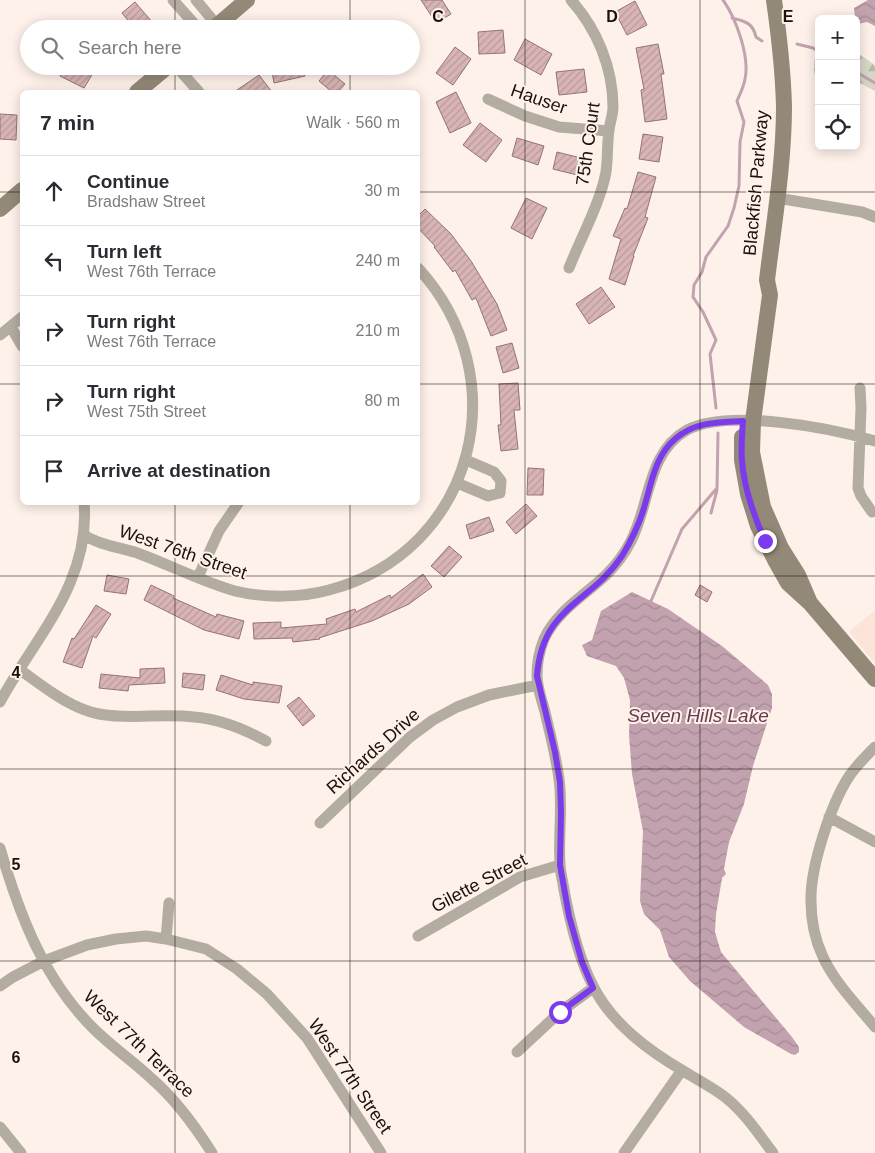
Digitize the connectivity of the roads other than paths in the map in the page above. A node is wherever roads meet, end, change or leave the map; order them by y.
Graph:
1 (174, 0) edge
2 (196, 0) edge
3 (247, 0) edge
4 (571, 0) edge
5 (774, 0) edge
6 (191, 20) edge
7 (211, 20) edge
8 (223, 20) edge
9 (157, 75) edge
10 (184, 75) edge
11 (139, 90) edge
12 (197, 90) edge
13 (488, 99) dead end
14 (609, 131) junction
15 (20, 192) edge
16 (777, 198) junction
17 (0, 209) edge
18 (875, 217) edge
19 (569, 268) dead end
20 (420, 271) edge
21 (20, 319) edge
22 (11, 327) junction
23 (0, 335) edge
24 (20, 343) edge
25 (860, 388) dead end
26 (748, 421) junction
27 (860, 436) junction
28 (875, 441) edge
29 (466, 460) junction
30 (457, 483) junction
31 (84, 505) edge
32 (237, 505) edge
33 (872, 512) dead end
34 (84, 534) junction
35 (198, 577) junction
36 (19, 669) junction
37 (875, 679) edge
38 (538, 685) junction
39 (0, 702) edge
40 (266, 741) dead end
41 (875, 747) edge
42 (830, 817) junction
43 (320, 823) dead end
44 (875, 842) edge
45 (0, 848) edge
46 (560, 865) junction
47 (169, 903) dead end
48 (418, 936) dead end
49 (166, 939) junction
50 (44, 961) junction
51 (0, 986) edge
52 (593, 988) junction
53 (875, 1027) edge
54 (517, 1052) dead end
55 (682, 1070) junction
56 (0, 1127) edge
57 (21, 1153) edge
58 (212, 1153) edge
59 (381, 1153) edge
60 (624, 1153) edge
61 (773, 1153) edge

1 - 6 street
2 - 7 street
3 - 8 main road
4 - 14 street, 75th Court
5 - 16 main road, Blackfish Parkway
9 - 11 main road
10 - 12 street
13 - 14 street, Hauser
14 - 19 street, 75th Court
15 - 17 main road
16 - 18 street
16 - 26 main road, Blackfish Parkway
20 - 29 street, West 76th Street
21 - 22 street
22 - 23 street
22 - 24 street
25 - 27 street
26 - 27 street
26 - 37 main road, Blackfish Parkway
26 - 38 street
27 - 28 street
27 - 33 street
29 - 30 street, West 76th Street
29 - 30 street
30 - 35 street, West 76th Street
31 - 34 street
32 - 35 street
34 - 35 street, West 76th Street
34 - 36 street
36 - 39 street
36 - 40 street
38 - 43 street, Richards Drive
38 - 46 street
41 - 42 street
42 - 44 street
42 - 53 street
45 - 50 street, West 77th Terrace
46 - 48 street, Gilette Street
46 - 52 street
47 - 49 street
49 - 50 street, West 77th Street
49 - 59 street, West 77th Street
50 - 51 street, West 77th Street
50 - 58 street, West 77th Terrace
52 - 54 street
52 - 55 street
55 - 60 street
55 - 61 street
56 - 57 street

